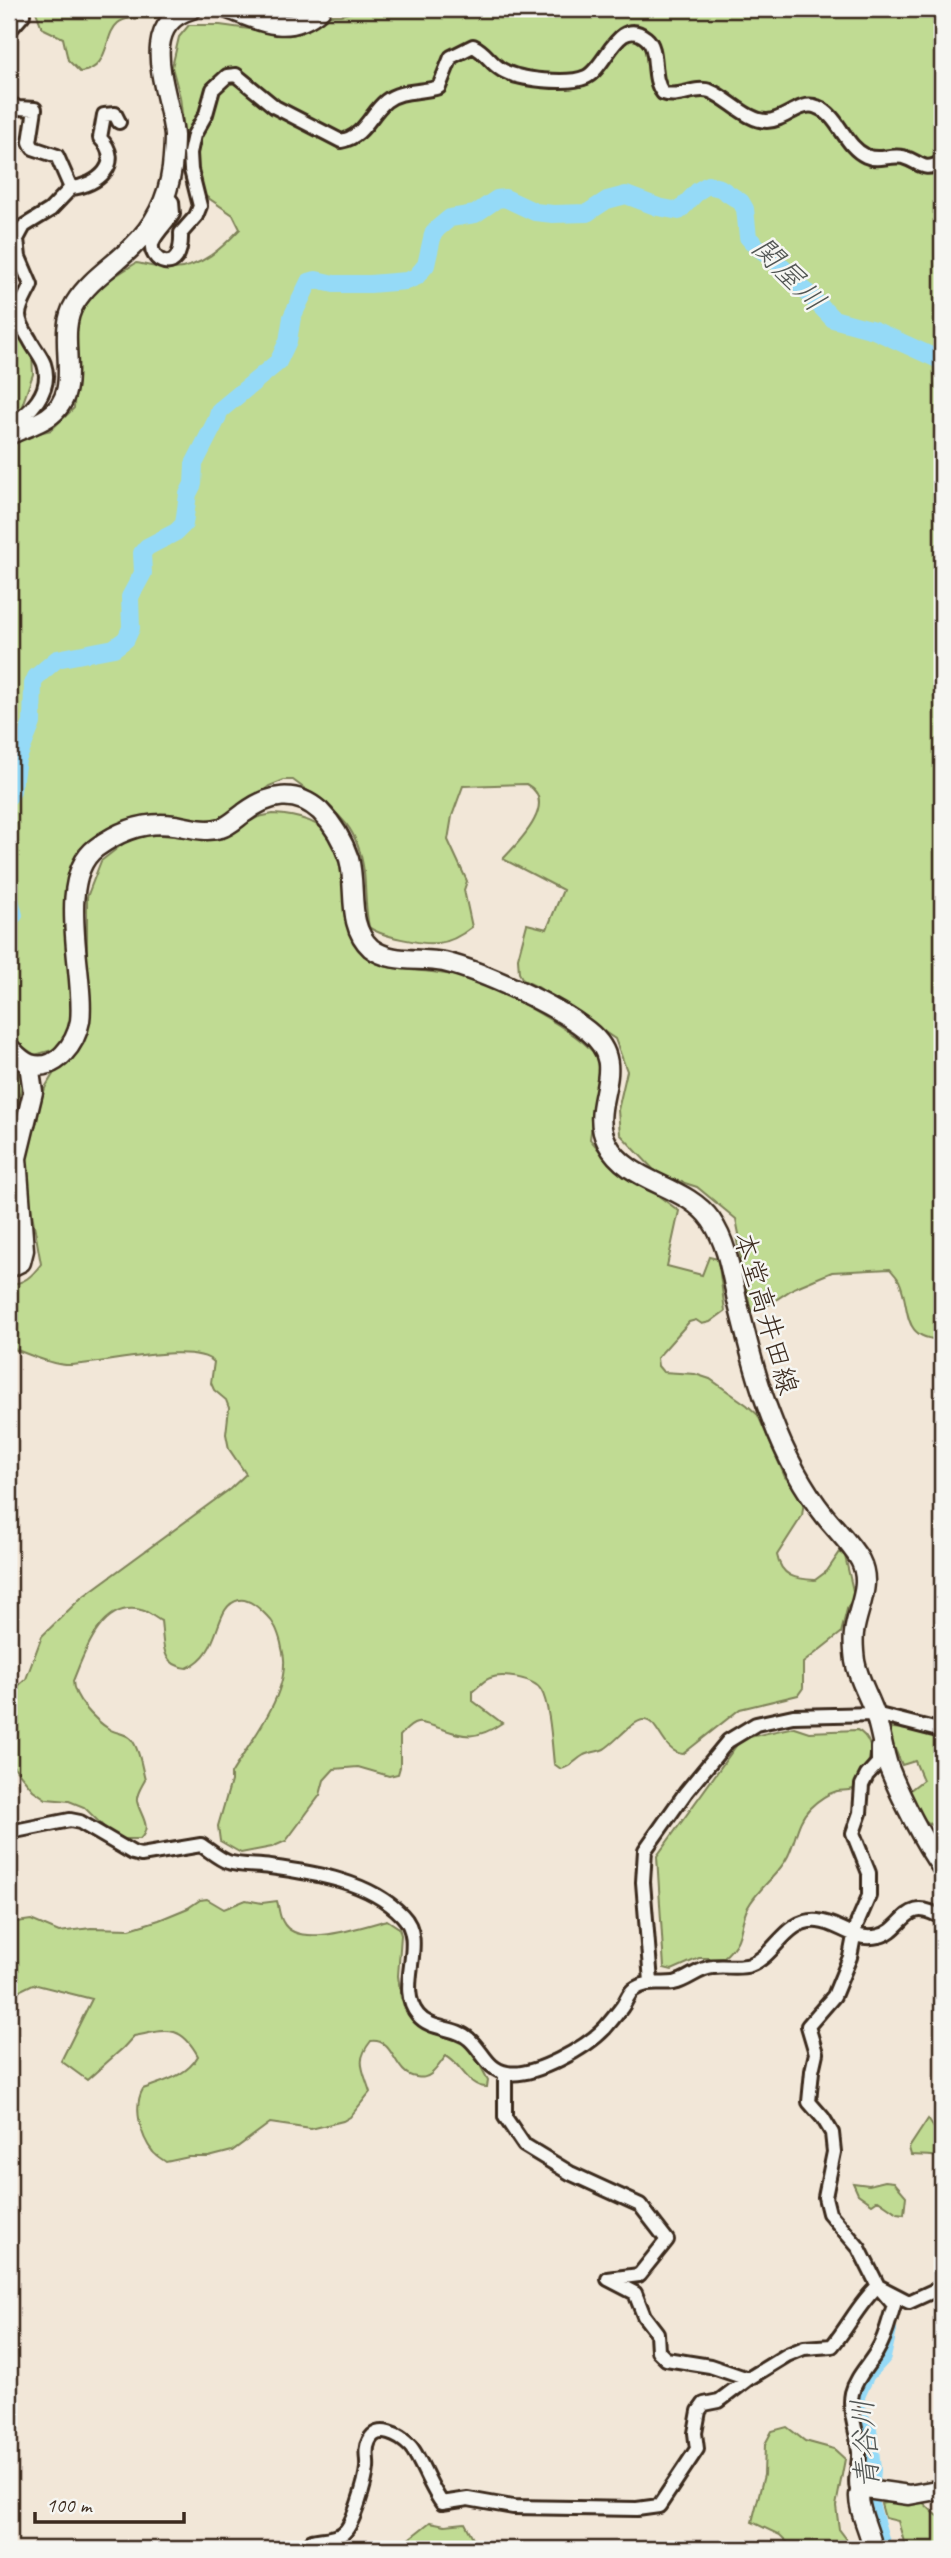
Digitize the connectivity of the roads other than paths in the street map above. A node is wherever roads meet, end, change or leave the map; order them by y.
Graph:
1 (23, 9) edge
2 (192, 9) edge
3 (228, 9) edge
4 (321, 9) edge
5 (9, 32) edge
6 (9, 103) edge
7 (119, 122) dead end
8 (942, 162) edge
9 (71, 188) junction
10 (166, 195) junction
11 (9, 425) edge
12 (9, 435) edge
13 (9, 1046) edge
14 (29, 1064) junction
15 (9, 1268) edge
16 (875, 1714) junction
17 (942, 1731) edge
18 (880, 1734) junction
19 (9, 1830) edge
20 (942, 1868) edge
21 (942, 1918) edge
22 (855, 1936) junction
23 (651, 1982) junction
24 (505, 2073) junction
25 (880, 2286) junction
26 (942, 2287) edge
27 (748, 2379) junction
28 (942, 2489) edge
29 (867, 2491) junction
30 (306, 2549) edge
31 (873, 2549) edge

1 - 5 street
2 - 10 main road
3 - 4 main road
6 - 9 street
7 - 9 street
8 - 10 street
9 - 11 street
10 - 12 main road
13 - 14 main road
14 - 15 main road
14 - 16 main road, 本堂高井田線
16 - 17 street
16 - 18 main road, 本堂高井田線
16 - 23 street
18 - 20 main road, 本堂高井田線
18 - 22 street
19 - 24 street
21 - 22 street
22 - 23 street
22 - 25 street
23 - 24 street
24 - 27 street
25 - 26 street
25 - 27 street
25 - 29 street
27 - 30 street
28 - 29 main road
29 - 31 main road

